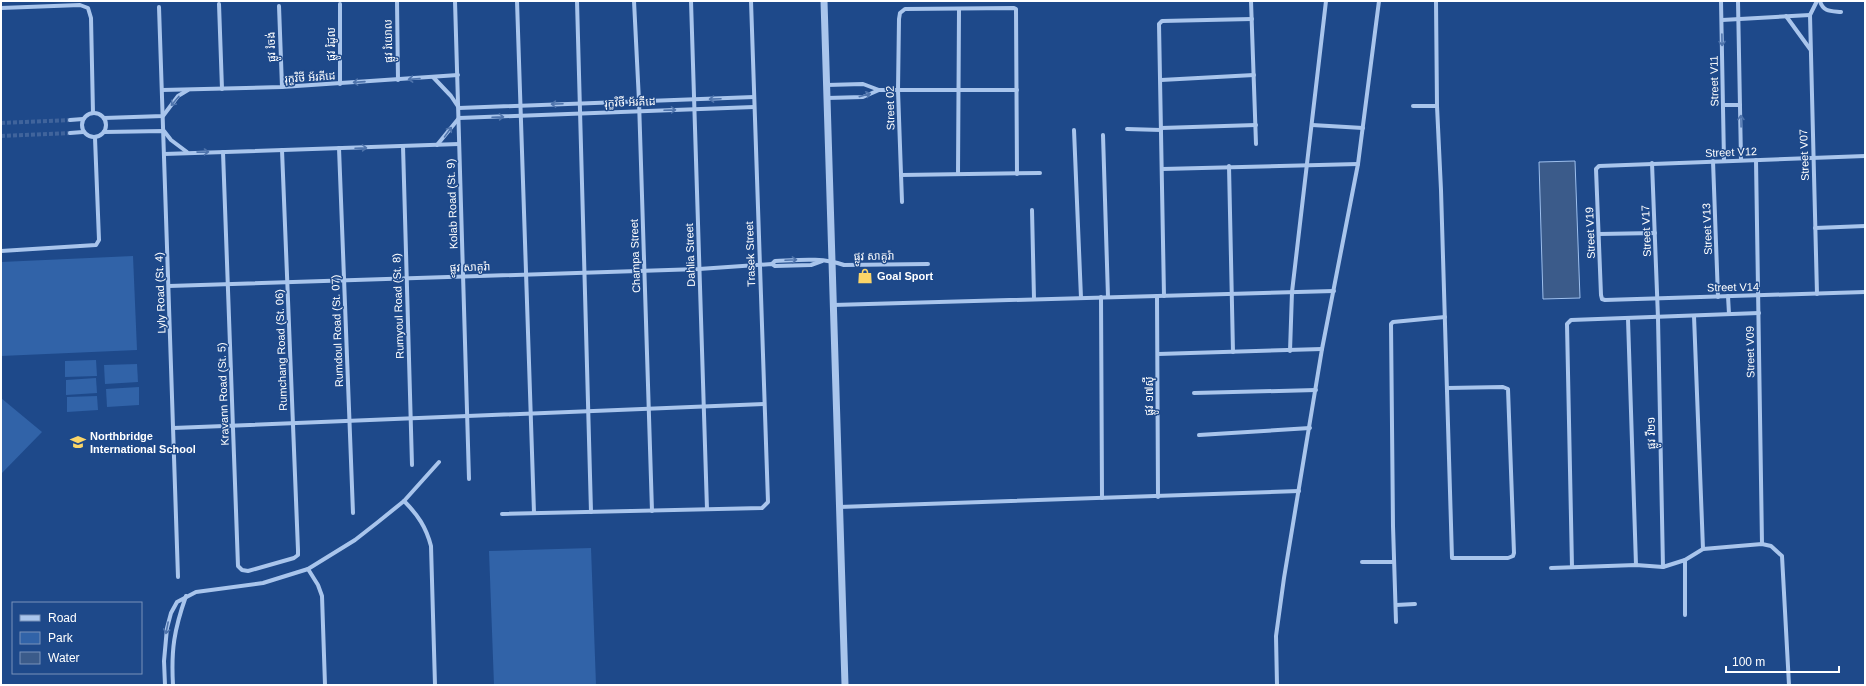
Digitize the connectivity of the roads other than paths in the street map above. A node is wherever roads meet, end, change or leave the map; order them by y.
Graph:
1 (397, 1) edge
2 (455, 1) edge
3 (517, 1) edge
4 (577, 1) edge
5 (634, 1) edge
6 (691, 1) edge
7 (751, 1) edge
8 (824, 1) edge
9 (1252, 1) edge
10 (1326, 1) edge
11 (1379, 1) edge
12 (1436, 1) edge
13 (1721, 1) edge
14 (1738, 1) edge
15 (1817, 1) edge
16 (1820, 1) edge
17 (219, 4) dead end
18 (340, 4) dead end
19 (279, 6) dead end
20 (159, 7) dead end
21 (1, 8) edge
22 (959, 10) junction
23 (1841, 12) dead end
24 (1810, 15) junction
25 (1786, 16) junction
26 (1252, 19) junction
27 (1738, 19) junction
28 (1722, 20) junction
29 (1810, 49) junction
30 (458, 75) junction
31 (1254, 75) junction
32 (433, 77) junction
33 (398, 80) junction
34 (1161, 80) junction
35 (340, 84) junction
36 (827, 85) junction
37 (282, 88) junction
38 (190, 89) junction
39 (222, 89) junction
40 (162, 90) junction
41 (879, 90) junction
42 (898, 90) junction
43 (1017, 90) junction
44 (958, 91) junction
45 (754, 97) junction
46 (827, 98) junction
47 (695, 99) junction
48 (639, 101) junction
49 (580, 103) junction
50 (1723, 105) junction
51 (1740, 105) junction
52 (520, 106) junction
53 (754, 106) junction
54 (1413, 106) dead end
55 (1437, 106) junction
56 (459, 108) junction
57 (696, 109) junction
58 (639, 111) junction
59 (93, 113) junction
60 (580, 113) junction
61 (163, 116) junction
62 (520, 116) junction
63 (104, 118) junction
64 (459, 118) junction
65 (83, 119) junction
66 (70, 120) tunnel mouth
67 (1256, 125) junction
68 (1312, 125) junction
69 (1363, 128) junction
70 (1127, 129) dead end
71 (1161, 129) junction
72 (1074, 130) dead end
73 (164, 131) junction
74 (83, 132) junction
75 (104, 132) junction
76 (70, 133) tunnel mouth
77 (1103, 135) dead end
78 (95, 138) junction
79 (460, 144) junction
80 (1256, 144) dead end
81 (437, 145) junction
82 (403, 146) junction
83 (339, 148) junction
84 (282, 150) junction
85 (223, 152) junction
86 (188, 153) junction
87 (164, 154) junction
88 (1865, 156) edge
89 (1813, 158) junction
90 (1742, 160) junction
91 (1756, 160) junction
92 (1713, 161) junction
93 (1724, 161) junction
94 (1652, 163) junction
95 (1307, 164) junction
96 (1358, 164) junction
97 (1229, 166) junction
98 (1597, 167) joint
99 (1162, 169) junction
100 (1040, 173) dead end
101 (958, 174) junction
102 (1017, 174) junction
103 (901, 175) junction
104 (902, 202) dead end
105 (1032, 210) dead end
106 (1865, 226) edge
107 (1815, 228) junction
108 (1656, 233) junction
109 (1599, 234) junction
110 (1, 251) edge
111 (822, 261) junction
112 (832, 261) junction
113 (772, 264) junction
114 (928, 264) dead end
115 (760, 265) junction
116 (699, 268) junction
117 (644, 270) junction
118 (585, 272) junction
119 (525, 274) junction
120 (463, 276) junction
121 (407, 278) junction
122 (344, 280) junction
123 (288, 282) junction
124 (228, 284) junction
125 (169, 286) junction
126 (1334, 291) junction
127 (1292, 292) junction
128 (1865, 292) edge
129 (1233, 294) junction
130 (1817, 294) junction
131 (1157, 296) junction
132 (1164, 296) junction
133 (1728, 296) junction
134 (1758, 296) junction
135 (1101, 297) junction
136 (1108, 297) junction
137 (1718, 297) junction
138 (1081, 298) junction
139 (1657, 298) junction
140 (1034, 299) junction
141 (1602, 299) joint
142 (833, 305) junction
143 (1758, 313) junction
144 (1729, 314) junction
145 (1694, 316) junction
146 (1445, 317) junction
147 (1658, 318) junction
148 (1628, 319) junction
149 (1322, 349) junction
150 (1290, 351) junction
151 (1233, 352) junction
152 (1158, 354) junction
153 (1447, 388) junction
154 (1316, 390) junction
155 (1194, 393) dead end
156 (764, 404) junction
157 (704, 406) junction
158 (649, 409) junction
159 (588, 411) junction
160 (530, 413) junction
161 (468, 416) junction
162 (411, 418) junction
163 (350, 420) junction
164 (293, 423) junction
165 (234, 425) junction
166 (173, 428) junction
167 (1310, 428) junction
168 (1199, 435) dead end
169 (439, 462) dead end
170 (412, 466) dead end
171 (469, 479) dead end
172 (1299, 491) junction
173 (1158, 497) junction
174 (1102, 498) junction
175 (404, 501) junction
176 (839, 507) junction
177 (707, 509) junction
178 (652, 511) junction
179 (591, 512) junction
180 (353, 513) dead end
181 (534, 513) junction
182 (502, 514) dead end
183 (1762, 544) junction
184 (1703, 549) junction
185 (298, 550) joint
186 (1685, 560) junction
187 (1362, 562) dead end
188 (1394, 562) junction
189 (1636, 565) junction
190 (1662, 566) junction
191 (1572, 567) junction
192 (1551, 568) dead end
193 (308, 569) junction
194 (178, 578) dead end
195 (186, 596) junction
196 (1415, 604) dead end
197 (1396, 605) junction
198 (1685, 615) dead end
199 (1396, 622) dead end
200 (165, 685) edge
201 (173, 685) edge
202 (325, 685) edge
203 (435, 685) edge
204 (844, 685) edge
205 (1277, 685) edge
206 (1789, 685) edge

1 - 33 street, ផ្លូវ រំយោល
2 - 30 street, Kolab Road (St. 9)
3 - 52 street
4 - 49 street
5 - 48 street, Champa Street
6 - 47 street, Dahlia Street
7 - 45 street, Trasek Street
8 - 36 street
9 - 26 street
10 - 68 street
11 - 69 street
12 - 55 street
13 - 28 street, Street V11
14 - 27 street
15 - 24 street
16 - 23 street
17 - 39 street
18 - 35 street, ផ្លូវ រំដូល
19 - 37 street, ផ្លូវ រំចង់
20 - 40 street, Lyly Road (St. 4)
21 - 59 street
22 - 42 street, Street 02
22 - 43 street
22 - 44 street
24 - 25 street
24 - 29 street, Street V07
25 - 27 street
25 - 29 street
26 - 31 street
26 - 34 street
27 - 28 street
27 - 51 street
28 -> 50 street, Street V11
29 - 89 street, Street V07
30 - 32 street, រុក្ខវិថី អ័រគីដេ
30 - 56 street, Kolab Road (St. 9)
31 - 34 street
31 - 67 street
32 -> 33 street, រុក្ខវិថី អ័រគីដេ
32 - 56 street
33 -> 35 street, រុក្ខវិថី អ័រគីដេ
34 - 71 street
35 - 37 street, រុក្ខវិថី អ័រគីដេ
36 - 41 street
36 - 46 street
37 - 39 street, រុក្ខវិថី អ័រគីដេ
38 - 39 street, រុក្ខវិថី អ័រគីដេ
38 - 40 street, រុក្ខវិថី អ័រគីដេ
38 -> 61 street
40 - 61 street, Lyly Road (St. 4)
41 - 42 street
46 -> 41 street
42 - 44 street
42 - 103 street, Street 02
43 - 44 street
43 - 102 street
44 - 101 street
45 -> 47 street, រុក្ខវិថី អ័រគីដេ
45 - 53 street, Trasek Street
46 - 112 street
47 - 48 street, រុក្ខវិថី អ័រគីដេ
47 - 57 street, Dahlia Street
48 - 49 street, រុក្ខវិថី អ័រគីដេ
48 - 58 street, Champa Street
49 -> 52 street, រុក្ខវិថី អ័រគីដេ
49 - 60 street
50 - 51 street
50 - 93 street, Street V11
90 -> 51 street
52 - 56 street, រុក្ខវិថី អ័រគីដេ
52 - 62 street
53 - 57 street, រុក្ខវិថី អ័រគីដេ
53 - 115 street, Trasek Street
54 - 55 street
55 - 146 street
56 - 64 street, Kolab Road (St. 9)
58 -> 57 street, រុក្ខវិថី អ័រគីដេ
57 - 116 street, Dahlia Street
58 - 60 street, រុក្ខវិថី អ័រគីដេ
58 - 117 street, Champa Street
59 - 63 street
59 - 65 street
60 - 62 street, រុក្ខវិថី អ័រគីដេ
60 - 118 street
61 - 63 street
61 - 73 street, Lyly Road (St. 4)
64 -> 62 street, រុក្ខវិថី អ័រគីដេ
62 - 119 street
63 - 75 street
64 - 79 street, Kolab Road (St. 9)
81 -> 64 street
65 - 66 street
65 - 74 street
67 - 71 street
67 - 80 street
68 - 69 street
68 - 95 street
69 - 96 street
70 - 71 street
71 - 99 street
72 - 138 street
73 - 75 street
73 - 86 street
73 - 87 street, Lyly Road (St. 4)
74 - 76 street
74 - 78 street
75 - 78 street
77 - 136 street
78 - 110 street
79 - 81 street
79 - 120 street, Kolab Road (St. 9)
81 - 82 street
83 -> 82 street
82 - 121 street, Rumyoul Road (St. 8)
83 - 84 street
83 - 122 street, Rumdoul Road (St. 07)
84 - 85 street
84 - 123 street, Rumchang Road (St. 06)
86 -> 85 street
85 - 124 street, Kravann Road (St. 5)
86 - 87 street
87 - 125 street, Lyly Road (St. 4)
88 - 89 street, Street V12
89 - 91 street, Street V12
89 - 107 street, Street V07
90 - 91 street, Street V12
90 - 93 street, Street V12
91 - 134 street, Street V09
92 - 93 street, Street V12
92 - 94 street, Street V12
92 - 137 street, Street V13
94 - 98 street, Street V12
94 - 108 street, Street V17
95 - 96 street
95 - 97 street
95 - 127 street
96 - 126 street
97 - 99 street
97 - 129 street
98 - 109 street, Street V19
99 - 132 street
100 - 102 street
101 - 102 street
101 - 103 street
103 - 104 street, Street 02
105 - 140 street
106 - 107 street
107 - 130 street, Street V07
108 - 109 street
108 - 139 street, Street V17
109 - 141 street, Street V19
111 - 112 street, ផ្លូវ សាគូរ៉ា
113 -> 111 street, ផ្លូវ សាគូរ៉ា
111 - 113 street, ផ្លូវ សាគូរ៉ា
112 - 114 street, ផ្លូវ សាគូរ៉ា
112 - 142 street
113 - 115 street, ផ្លូវ សាគូរ៉ា
115 - 116 street, ផ្លូវ សាគូរ៉ា
115 - 156 street, Trasek Street
116 - 117 street, ផ្លូវ សាគូរ៉ា
116 - 157 street, Dahlia Street
117 - 118 street, ផ្លូវ សាគូរ៉ា
117 - 158 street, Champa Street
118 - 119 street, ផ្លូវ សាគូរ៉ា
118 - 159 street
119 - 120 street, ផ្លូវ សាគូរ៉ា
119 - 160 street
120 - 121 street, ផ្លូវ សាគូរ៉ា
120 - 161 street, Kolab Road (St. 9)
121 - 122 street, ផ្លូវ សាគូរ៉ា
121 - 162 street, Rumyoul Road (St. 8)
122 - 123 street, ផ្លូវ សាគូរ៉ា
122 - 163 street, Rumdoul Road (St. 07)
123 - 124 street, ផ្លូវ សាគូរ៉ា
123 - 164 street, Rumchang Road (St. 06)
124 - 125 street, ផ្លូវ សាគូរ៉ា
124 - 165 street, Kravann Road (St. 5)
125 - 166 street, Lyly Road (St. 4)
126 - 127 street
126 - 149 street
127 - 129 street
127 - 150 street
128 - 130 street, Street V14
129 - 132 street
129 - 151 street
130 - 134 street, Street V14
131 - 132 street
131 - 136 street
131 - 152 street, ផ្លូវ ១៧ស៊ី
133 - 134 street, Street V14
133 - 137 street, Street V14
133 - 144 street
134 - 143 street, Street V09
135 - 136 street
135 - 138 street
135 - 174 street
137 - 139 street, Street V14
138 - 140 street
139 - 141 street, Street V14
139 - 147 street, ផ្លូវ វី២១
140 - 142 street
142 - 176 street
143 - 144 street
143 - 183 street, Street V09
144 - 145 street
145 - 147 street
145 - 184 street
146 - 153 street
146 - 188 street
147 - 148 street
147 - 190 street, ផ្លូវ វី២១
148 - 189 street
148 - 191 street
149 - 150 street
149 - 154 street
150 - 151 street
151 - 152 street
152 - 173 street, ផ្លូវ ១៧ស៊ី
153 - 153 street
154 - 155 street
154 - 167 street
156 - 157 street
156 - 177 street, Trasek Street
157 - 158 street
157 - 177 street, Dahlia Street
158 - 159 street
158 - 178 street, Champa Street
159 - 160 street
159 - 179 street
160 - 161 street
160 - 181 street
161 - 162 street
161 - 171 street, Kolab Road (St. 9)
162 - 163 street
162 - 170 street, Rumyoul Road (St. 8)
163 - 164 street
163 - 180 street, Rumdoul Road (St. 07)
164 - 165 street
164 - 185 street, Rumchang Road (St. 06)
165 - 166 street
165 - 185 street, Kravann Road (St. 5)
166 - 194 street, Lyly Road (St. 4)
167 - 168 street
167 - 172 street
169 - 175 street
172 - 173 street
172 - 205 street
173 - 174 street
174 - 176 street
175 - 193 street
175 - 203 street
176 - 204 street
177 - 178 street
178 - 179 street
179 - 181 street
181 - 182 street
183 - 184 street
183 - 206 street
184 - 186 street
186 - 190 street
186 - 198 street
187 - 188 street
188 - 197 street
189 - 190 street
189 - 191 street
191 - 192 street
193 - 195 street
193 - 202 street
195 -> 200 street
195 - 201 street
196 - 197 street
197 - 199 street

